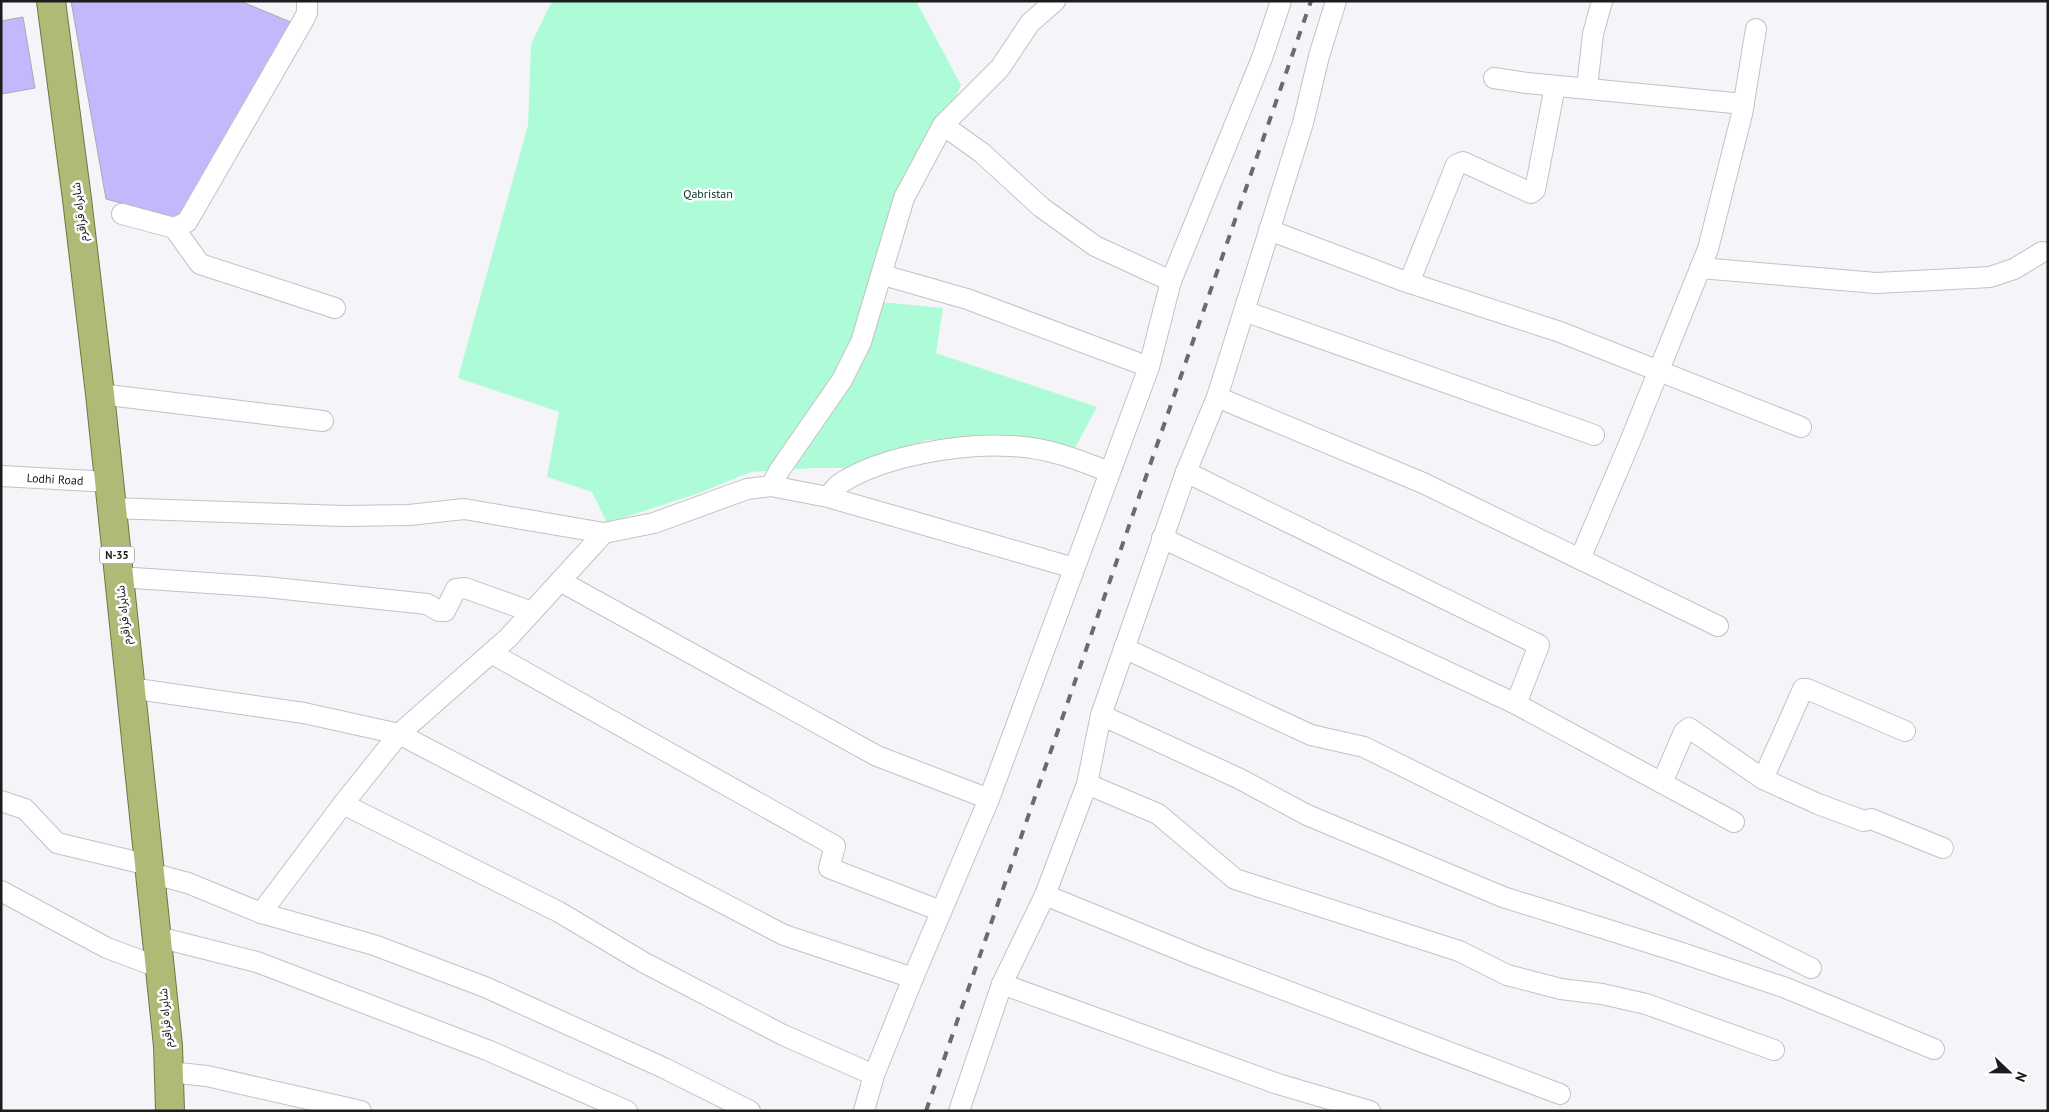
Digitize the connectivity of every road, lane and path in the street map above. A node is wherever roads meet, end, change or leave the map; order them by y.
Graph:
1 (50, 1) edge
2 (308, 1) edge
3 (1056, 1) edge
4 (1281, 1) edge
5 (1336, 1) edge
6 (1602, 1) edge
7 (1756, 29) dead end
8 (1494, 78) dead end
9 (1555, 86) junction
10 (1587, 88) junction
11 (1744, 104) junction
12 (943, 125) junction
13 (122, 214) dead end
14 (174, 228) junction
15 (1269, 230) junction
16 (2042, 252) dead end
17 (1700, 268) junction
18 (883, 275) junction
19 (1171, 281) junction
20 (1409, 282) junction
21 (335, 308) dead end
22 (1244, 311) junction
23 (1149, 367) junction
24 (1658, 372) junction
25 (100, 394) junction
26 (1217, 397) junction
27 (323, 421) dead end
28 (1801, 427) dead end
29 (1594, 436) dead end
30 (1109, 472) junction
31 (1186, 472) junction
32 (1, 476) edge
33 (771, 486) junction
34 (111, 495) junction
35 (828, 497) junction
36 (604, 533) junction
37 (1162, 538) junction
38 (1580, 559) junction
39 (1074, 568) junction
40 (119, 577) junction
41 (560, 581) junction
42 (532, 612) junction
43 (1718, 626) dead end
44 (1124, 648) junction
45 (490, 653) junction
46 (130, 688) junction
47 (1516, 704) junction
48 (1101, 715) junction
49 (1904, 731) dead end
50 (399, 734) junction
51 (1763, 779) junction
52 (1662, 783) junction
53 (1087, 784) junction
54 (989, 799) junction
55 (1, 800) edge
56 (342, 804) junction
57 (1734, 822) dead end
58 (1943, 848) dead end
59 (150, 869) junction
60 (1, 891) edge
61 (1045, 895) junction
62 (941, 911) junction
63 (261, 912) junction
64 (158, 937) junction
65 (161, 968) junction
66 (1811, 968) dead end
67 (913, 978) junction
68 (1002, 984) junction
69 (1934, 1049) dead end
70 (1774, 1050) dead end
71 (169, 1072) junction
72 (874, 1075) junction
73 (1560, 1094) dead end
74 (170, 1111) edge
75 (360, 1111) edge
76 (628, 1111) edge
77 (750, 1111) edge
78 (864, 1111) edge
79 (959, 1111) edge
80 (1370, 1111) edge

1 - 25 highway, شاہراہ قراقرم / N-35
2 - 14 street
3 - 12 street
4 - 19 street
5 - 15 street
6 - 10 street
7 - 11 street
8 - 9 street
9 - 10 street
9 - 20 street
10 - 11 street
11 - 17 street
12 - 18 street
12 - 19 street
13 - 14 street
14 - 21 street
15 - 20 street
15 - 22 street
16 - 17 street
17 - 24 street
18 - 23 street
18 - 33 street
19 - 23 street
20 - 24 street
22 - 26 street
22 - 29 street
23 - 30 street
24 - 28 street
24 - 38 street
25 - 27 street
25 - 34 highway, شاہراہ قراقرم / N-35
26 - 31 street
26 - 38 street
30 - 35 street
30 - 39 street
31 - 37 street
31 - 47 street
32 - 34 street, Lodhi Road
33 - 35 street
33 - 36 street
34 - 36 street, Lodhi Road
34 - 40 highway, شاہراہ قراقرم / N-35
35 - 39 street
36 - 41 street
37 - 44 street
37 - 47 street
38 - 43 street
39 - 54 street
40 - 42 street
40 - 46 highway, شاہراہ قراقرم / N-35
41 - 42 street
41 - 54 street
42 - 45 street
44 - 48 street
44 - 66 street
45 - 50 street
45 - 62 street
46 - 50 street
46 - 59 highway, شاہراہ قراقرم / N-35
47 - 52 street
48 - 53 street
48 - 69 street
49 - 51 street
50 - 56 street
50 - 67 street
51 - 52 street
51 - 58 street
52 - 57 street
53 - 61 street
53 - 70 street
54 - 62 street
55 - 59 street
56 - 63 street
56 - 72 street
59 - 63 street
59 - 64 highway, شاہراہ قراقرم / N-35
60 - 65 street
61 - 68 street
61 - 73 street
62 - 67 street
63 - 77 street
64 - 65 highway, شاہراہ قراقرم / N-35
64 - 76 street
65 - 71 highway, شاہراہ قراقرم / N-35
67 - 72 street
68 - 79 street
68 - 80 street
71 - 74 highway, شاہراہ قراقرم / N-35
71 - 75 street
72 - 78 street

